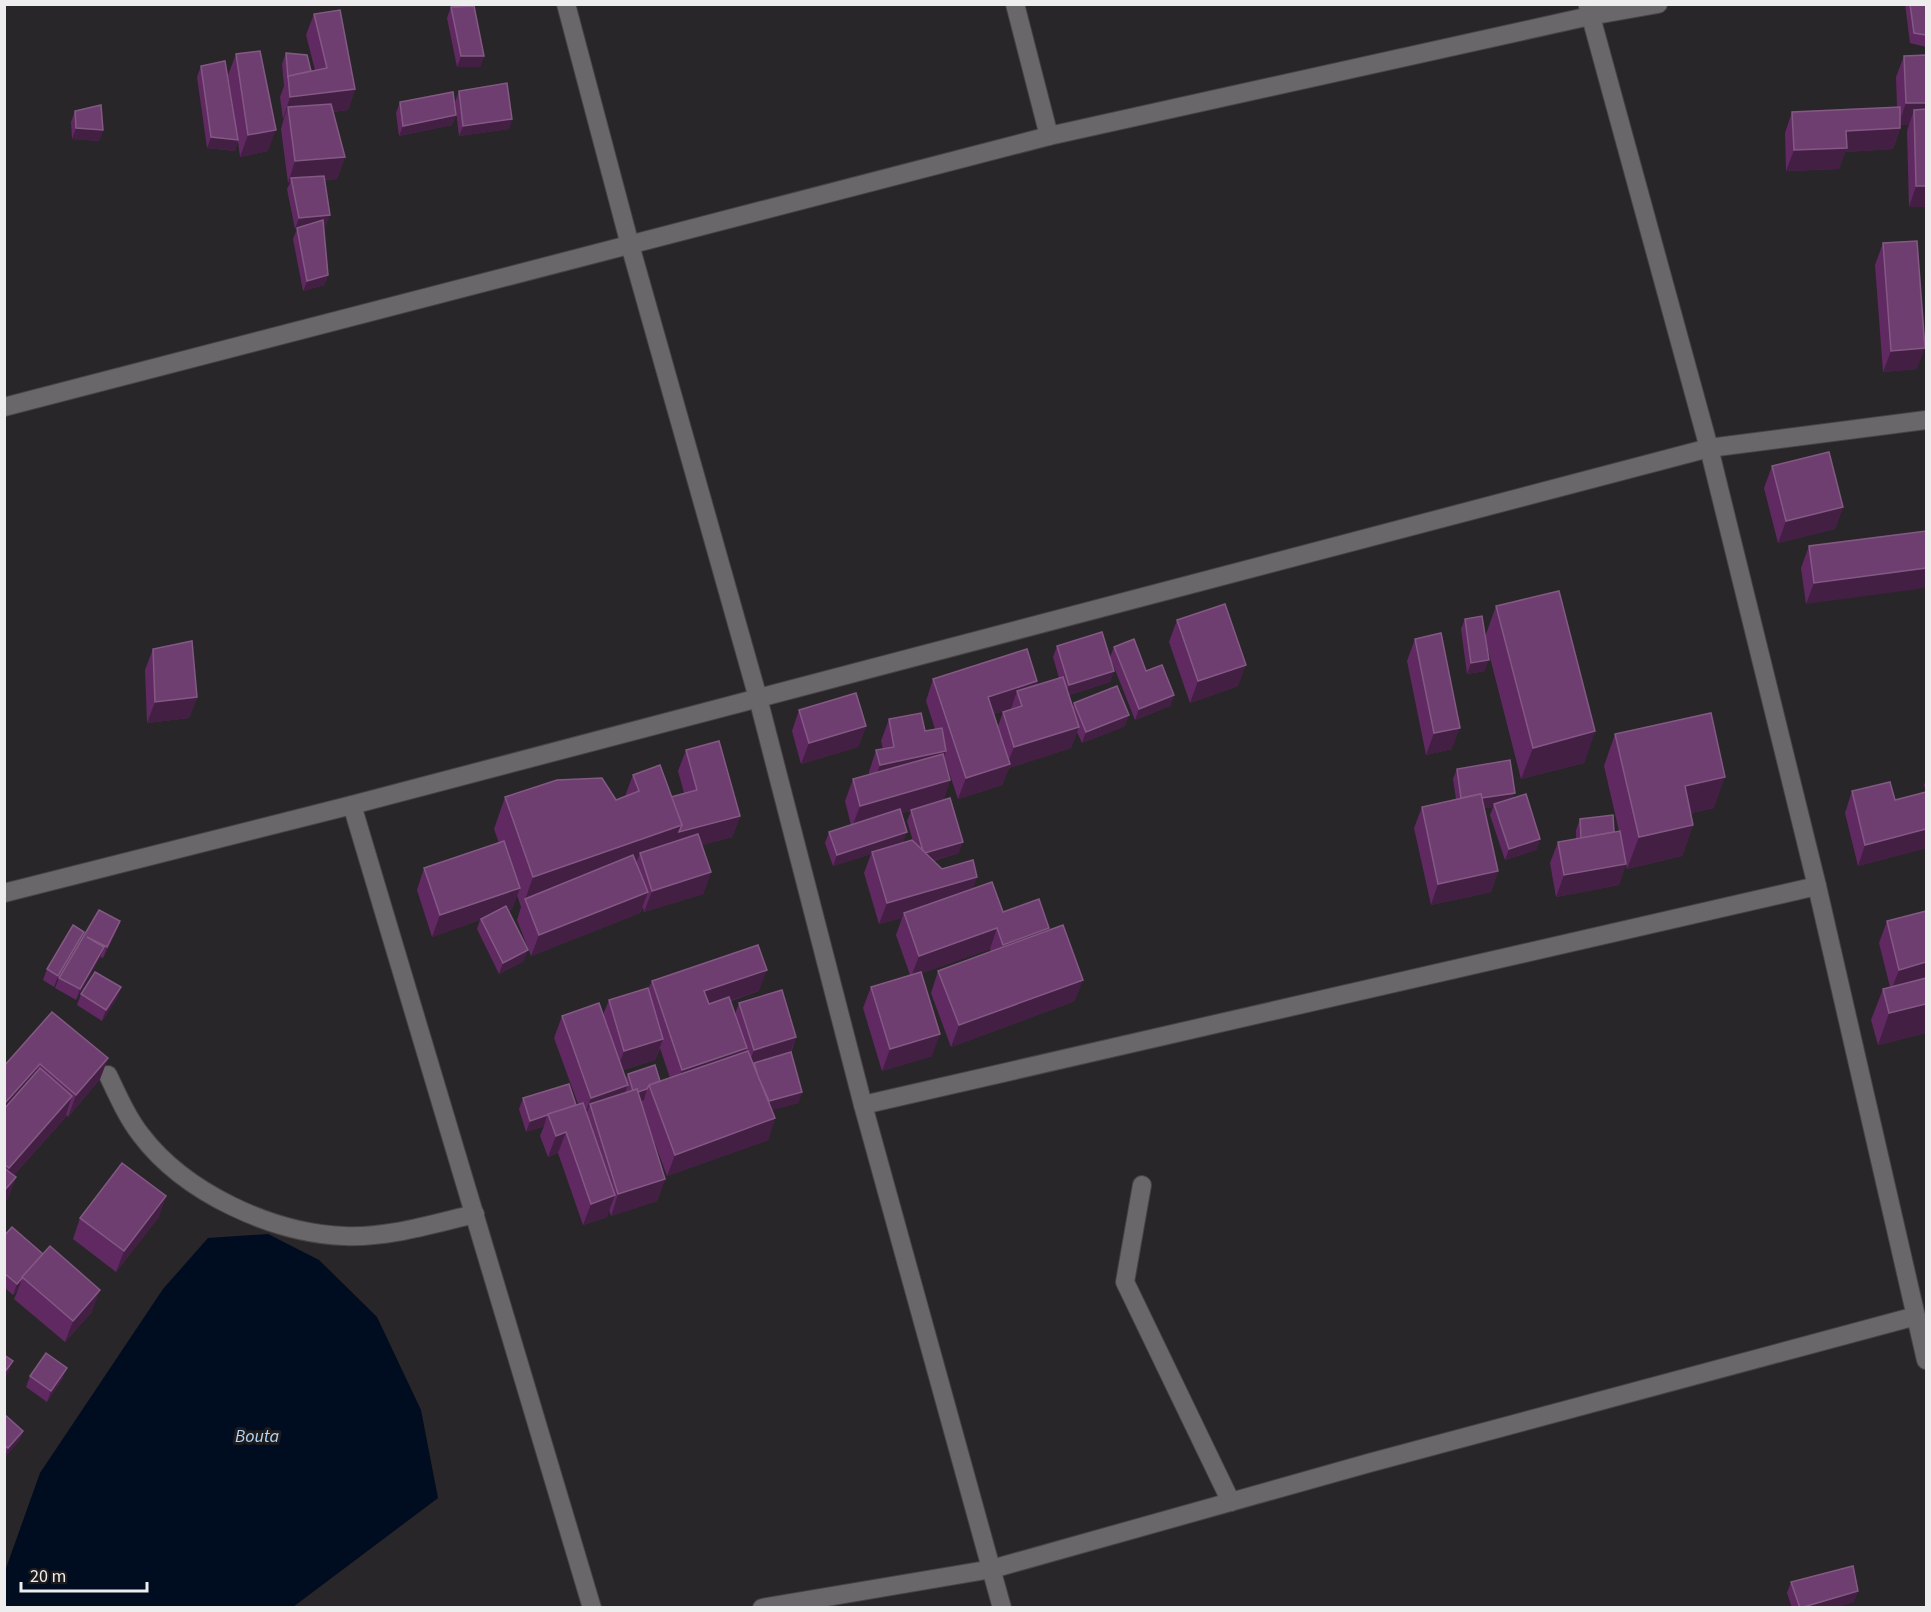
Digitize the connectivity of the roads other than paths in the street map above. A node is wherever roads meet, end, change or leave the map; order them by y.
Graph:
1 (566, 4) edge
2 (1015, 4) edge
3 (1658, 4) edge
4 (1589, 10) edge
5 (1049, 136) junction
6 (630, 245) junction
7 (4, 407) edge
8 (1926, 420) edge
9 (1709, 448) junction
10 (758, 698) junction
11 (352, 805) junction
12 (1816, 886) junction
13 (4, 893) edge
14 (108, 1075) edge
15 (863, 1105) junction
16 (1142, 1185) dead end
17 (475, 1214) junction
18 (1916, 1316) junction
19 (1926, 1360) edge
20 (1231, 1502) junction
21 (992, 1569) junction
22 (592, 1608) edge
23 (762, 1608) edge
24 (1002, 1608) edge

1 - 6 street
2 - 5 street
3 - 4 street
4 - 5 street
4 - 9 street
5 - 6 street
6 - 7 street
6 - 10 street
8 - 9 street
9 - 10 street
9 - 12 street
10 - 11 street
10 - 15 street
11 - 13 street
11 - 17 street
12 - 15 street
12 - 18 street
14 - 17 street
15 - 21 street
16 - 20 street
17 - 22 street
18 - 19 street
18 - 20 street
20 - 21 street
21 - 23 street
21 - 24 street

